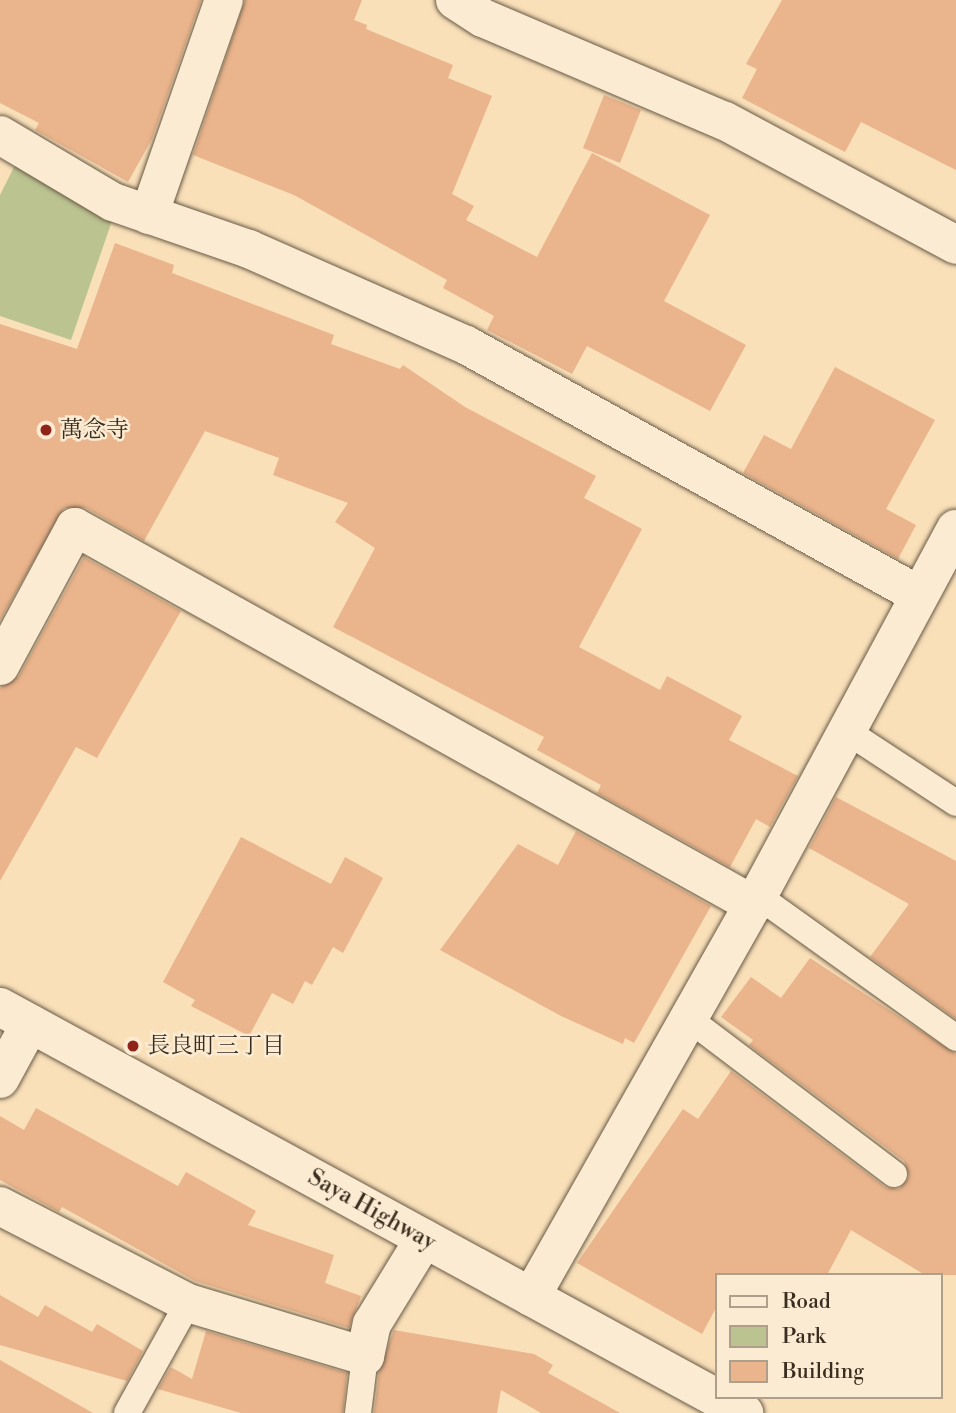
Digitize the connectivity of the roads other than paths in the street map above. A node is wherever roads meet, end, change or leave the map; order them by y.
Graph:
1 (224, 0) edge
2 (455, 0) edge
3 (0, 135) edge
4 (149, 215) junction
5 (956, 245) edge
6 (951, 549) edge
7 (919, 595) junction
8 (0, 666) edge
9 (848, 732) junction
10 (956, 803) edge
11 (756, 900) junction
12 (15, 1015) edge
13 (689, 1019) junction
14 (956, 1038) edge
15 (0, 1079) edge
16 (894, 1174) dead end
17 (0, 1206) edge
18 (424, 1239) junction
19 (531, 1297) junction
20 (188, 1303) junction
21 (365, 1356) junction
22 (715, 1397) edge
23 (718, 1399) edge
24 (127, 1413) edge
25 (358, 1413) edge
26 (744, 1413) edge

1 - 4 street
2 - 5 street
3 - 4 street
4 - 7 street
6 - 7 street
7 - 9 street
8 - 11 street
9 - 10 lane
9 - 11 street
11 - 13 street
11 - 14 lane
12 - 15 street
12 - 18 street, Saya Highway
13 - 16 lane
13 - 19 street
17 - 20 street
18 - 19 street, Saya Highway
18 - 21 street
19 - 22 street, Saya Highway
20 - 21 street
20 - 24 lane
21 - 25 lane
23 - 26 street, Saya Highway

